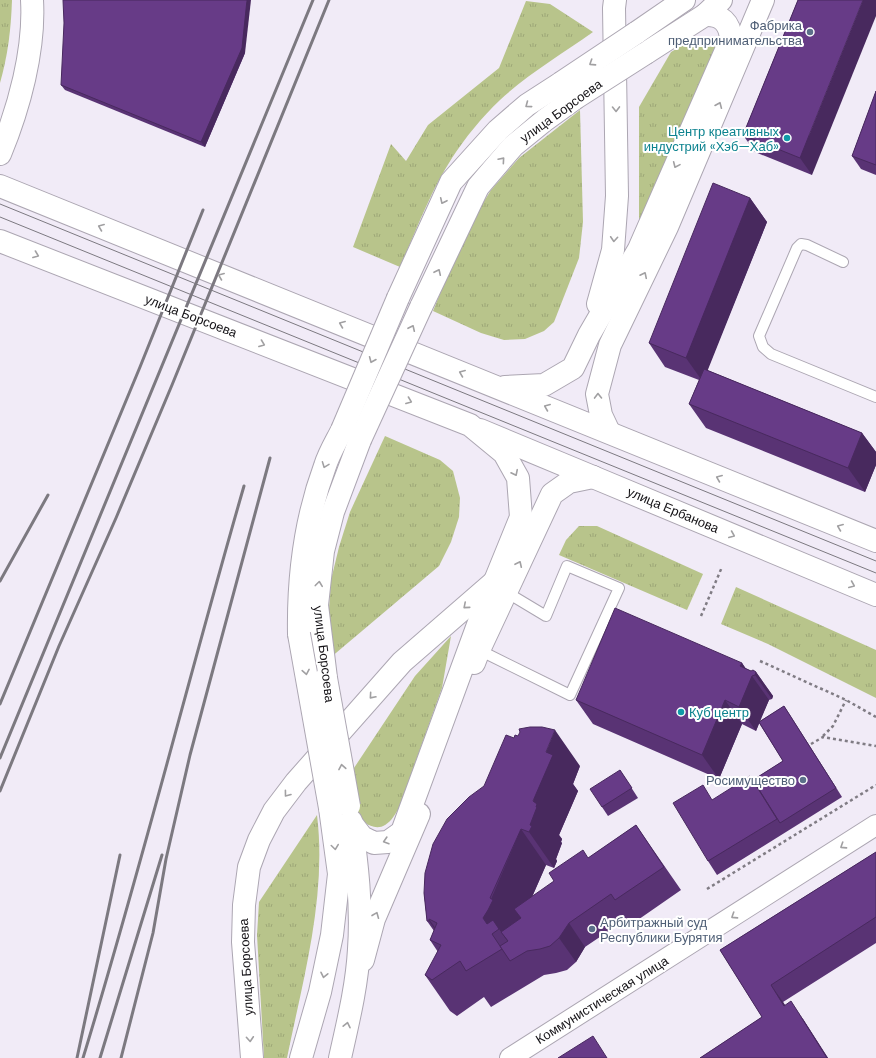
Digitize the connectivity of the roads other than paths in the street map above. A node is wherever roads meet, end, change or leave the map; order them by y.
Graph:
1 (32, 0) edge
2 (615, 0) edge
3 (684, 0) edge
4 (721, 0) edge
5 (764, 0) edge
6 (705, 15) junction
7 (0, 154) edge
8 (0, 186) edge
9 (0, 241) edge
10 (842, 262) dead end
11 (589, 335) junction
12 (498, 388) junction
13 (876, 397) edge
14 (470, 425) junction
15 (609, 432) junction
16 (351, 435) junction
17 (593, 477) junction
18 (876, 541) edge
19 (501, 587) junction
20 (876, 595) edge
21 (479, 650) junction
22 (344, 812) junction
23 (876, 825) edge
24 (353, 992) junction
25 (252, 1058) edge
26 (302, 1058) edge
27 (340, 1058) edge
28 (510, 1058) edge

1 - 7 main road
2 -> 11 main road
3 -> 16 main road, bridge
4 - 6 main road, улица Борсоева
15 -> 5 main road
6 -> 11 main road
16 -> 6 main road, улица Борсоева, bridge
12 -> 8 main road
9 -> 14 main road, улица Борсоева
10 - 13 lane
11 - 12 main road
15 -> 12 main road
14 - 17 main road, улица Ербанова
14 -> 19 main road, улица Борсоева
18 -> 15 main road
22 -> 16 main road, улица Борсоева, bridge
16 -> 22 main road, bridge
19 -> 17 main road, улица Борсоева
17 -> 20 main road, улица Ербанова
19 - 21 main road, улица Борсоева
19 - 21 lane
19 -> 22 main road, улица Борсоева
19 -> 25 main road, улица Борсоева
24 -> 21 main road, улица Борсоева
22 - 24 main road, улица Борсоева
22 -> 26 main road, улица Борсоева
23 -> 28 street, Коммунистическая улица
27 -> 24 main road, улица Борсоева

